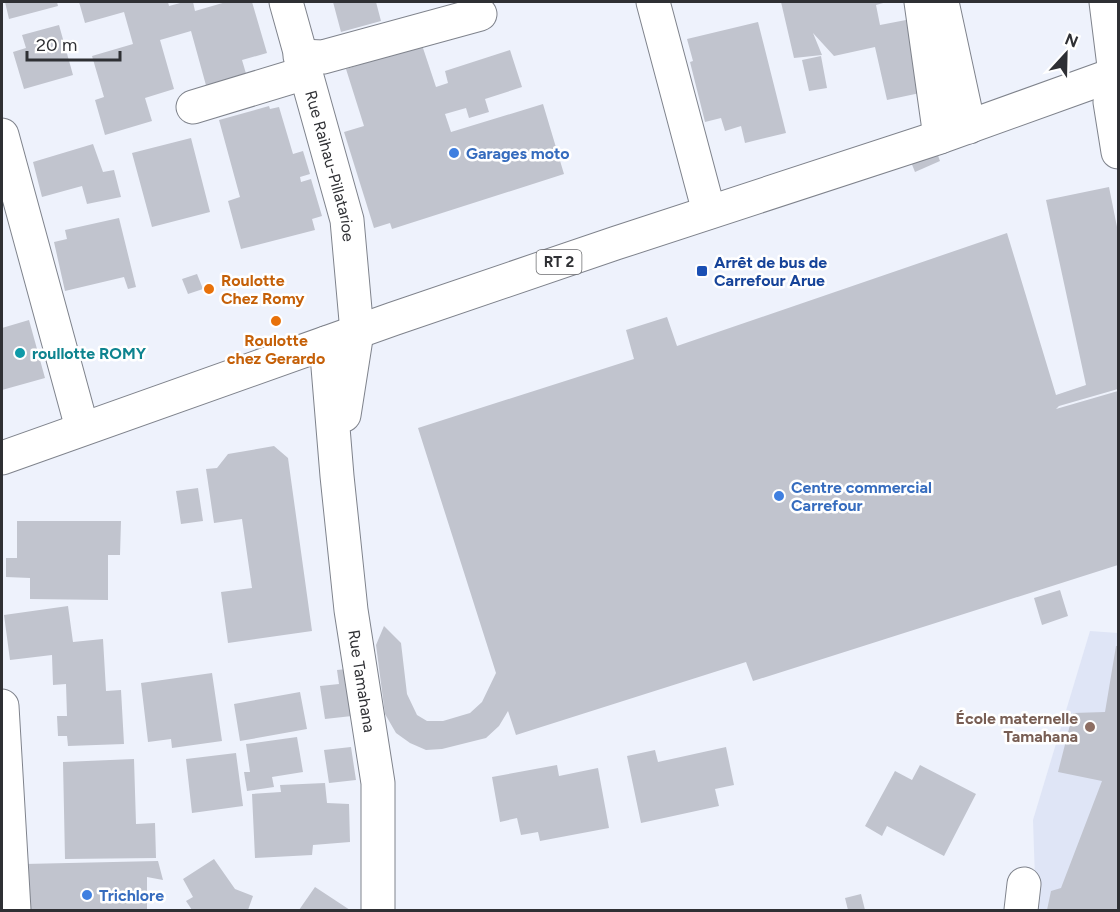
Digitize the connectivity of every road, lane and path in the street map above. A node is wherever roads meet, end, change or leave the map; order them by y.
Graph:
1 (286, 2) edge
2 (653, 2) edge
3 (921, 2) edge
4 (942, 2) edge
5 (1106, 2) edge
6 (480, 14) dead end
7 (303, 64) junction
8 (1117, 80) edge
9 (193, 107) dead end
10 (955, 132) junction
11 (2, 135) edge
12 (1119, 153) edge
13 (709, 212) junction
14 (357, 332) junction
15 (326, 343) junction
16 (82, 428) junction
17 (336, 452) junction
18 (2, 458) edge
19 (2, 706) edge
20 (14, 910) edge
21 (378, 910) edge

1 - 7 street, Rue Raihau-Pillatarioe
2 - 13 street
3 - 10 street
4 - 10 street
5 - 8 street
6 - 7 street
7 - 9 street
7 - 14 street, Rue Raihau-Pillatarioe
8 - 10 street, RT 2
8 - 12 street
10 - 13 street, RT 2
11 - 16 street
13 - 14 street, RT 2
14 - 15 street, RT 2
14 - 17 street, Rue Raihau-Pillatarioe
15 - 16 street, RT 2
15 - 17 street, Rue Tamahana
16 - 18 street, RT 2
17 - 21 street, Rue Tamahana
19 - 20 street

